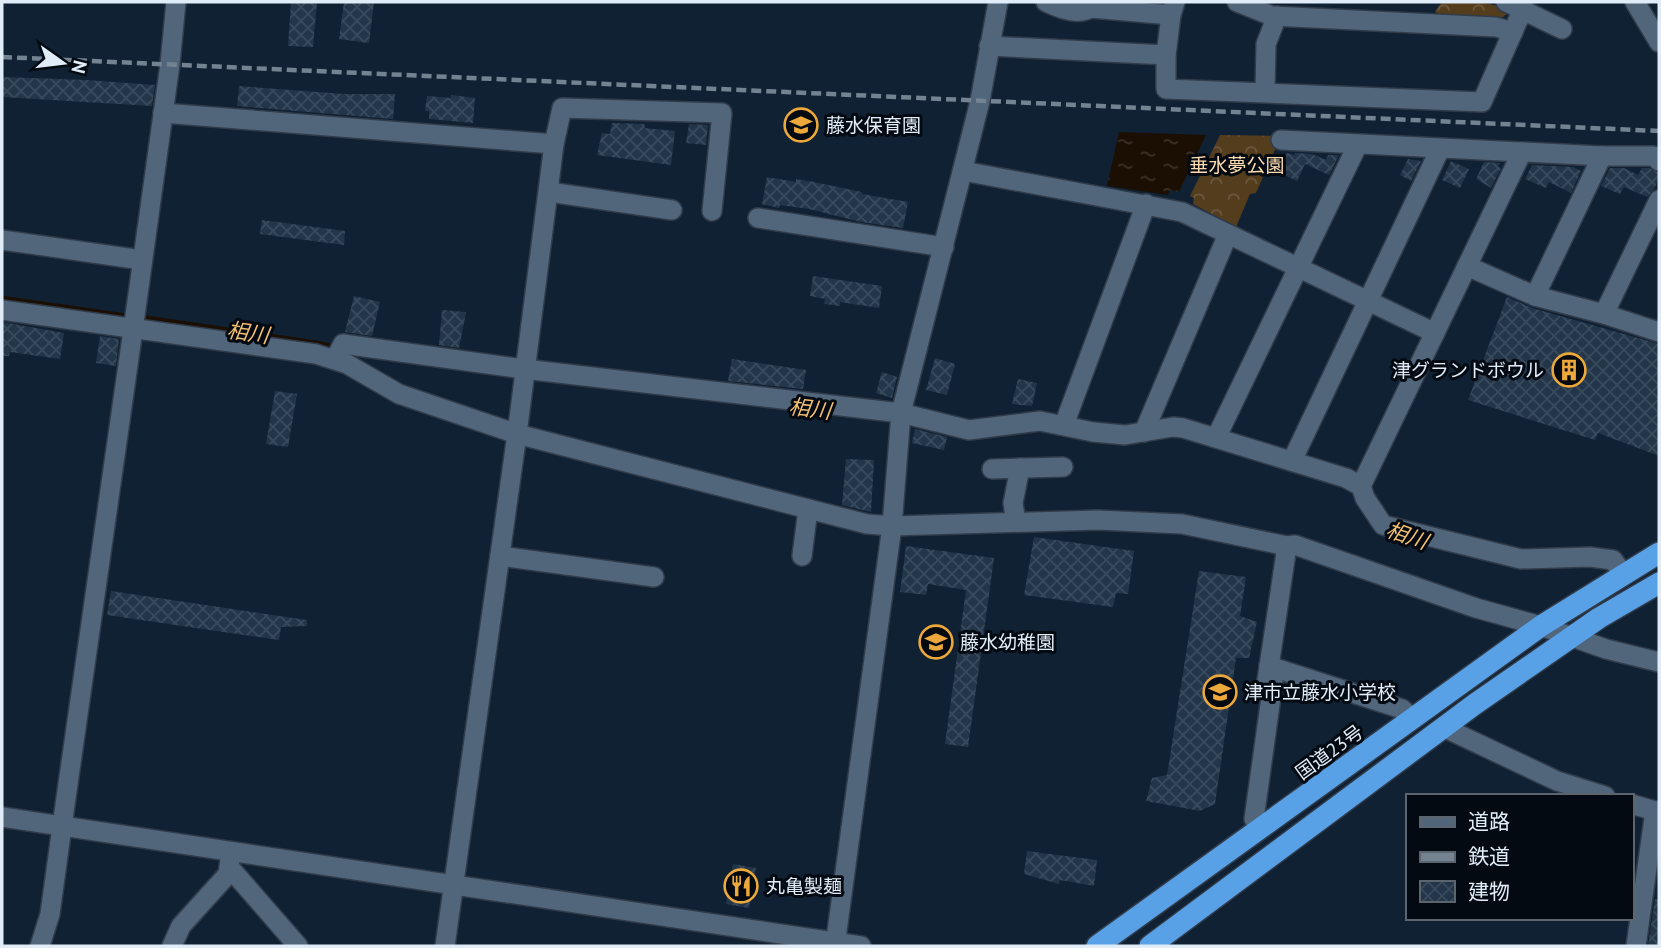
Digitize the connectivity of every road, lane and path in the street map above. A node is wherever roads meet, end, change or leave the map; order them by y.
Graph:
1 (176, 2) edge
2 (998, 2) edge
3 (1046, 2) edge
4 (1237, 2) edge
5 (1506, 2) edge
6 (1635, 2) edge
7 (1091, 5) edge
8 (1173, 8) edge
9 (1324, 10) edge
10 (1526, 11) junction
11 (1277, 16) junction
12 (1562, 29) dead end
13 (1513, 33) junction
14 (1659, 42) edge
15 (989, 46) junction
16 (1166, 55) junction
17 (1265, 92) junction
18 (163, 113) junction
19 (1280, 140) dead end
20 (554, 144) junction
21 (1358, 144) junction
22 (1440, 149) junction
23 (1522, 152) junction
24 (1602, 156) junction
25 (1659, 161) edge
26 (963, 171) junction
27 (549, 192) junction
28 (1659, 200) edge
29 (1146, 204) junction
30 (672, 210) dead end
31 (712, 211) dead end
32 (758, 218) dead end
33 (1228, 234) junction
34 (2, 240) edge
35 (944, 247) junction
36 (142, 260) junction
37 (1467, 266) junction
38 (1298, 267) junction
39 (1535, 296) junction
40 (1368, 302) junction
41 (2, 310) edge
42 (1604, 314) junction
43 (134, 320) junction
44 (1659, 332) edge
45 (1435, 333) junction
46 (338, 353) junction
47 (523, 374) junction
48 (900, 419) junction
49 (1064, 425) junction
50 (1144, 432) junction
51 (517, 434) junction
52 (1216, 438) junction
53 (1292, 461) junction
54 (1063, 467) dead end
55 (1020, 468) junction
56 (992, 469) dead end
57 (1361, 486) junction
58 (808, 509) junction
59 (1016, 523) junction
60 (892, 526) junction
61 (1287, 546) junction
62 (1659, 553) edge
63 (499, 556) junction
64 (802, 556) dead end
65 (1614, 561) junction
66 (654, 577) dead end
67 (1659, 583) edge
68 (1541, 626) junction
69 (1572, 637) junction
70 (1659, 662) edge
71 (1269, 666) junction
72 (1413, 719) junction
73 (1445, 728) junction
74 (1599, 794) edge
75 (1633, 805) edge
76 (1657, 812) edge
77 (2, 817) edge
78 (1254, 819) dead end
79 (62, 826) junction
80 (231, 860) junction
81 (454, 885) junction
82 (175, 938) edge
83 (835, 944) edge
84 (40, 946) edge
85 (298, 946) edge
86 (445, 946) edge
87 (861, 946) edge
88 (1097, 946) edge
89 (1150, 946) edge
90 (1636, 946) edge

1 - 18 street
2 - 15 street
3 - 7 street
4 - 11 street
5 - 10 street
6 - 14 street
7 - 8 street
8 - 16 street
9 - 11 street
9 - 13 street
10 - 12 street
10 - 13 street
11 - 17 street
13 - 17 street
15 - 16 street
15 - 26 street
16 - 17 street
18 - 20 street
18 - 36 street
19 - 21 street
20 - 27 street
20 - 31 street
21 - 22 street
21 - 38 street
22 - 23 street
22 - 40 street
23 - 24 street
23 - 37 street
24 - 25 street
24 - 39 street
26 - 29 street
26 - 35 street
27 - 30 street
27 - 47 street
28 - 42 street
29 - 33 street
29 - 49 street
32 - 35 street
33 - 38 street
33 - 50 street
34 - 36 street
35 - 48 street
36 - 43 street
37 - 39 street
37 - 45 street
38 - 40 street
38 - 52 street
39 - 42 street
40 - 45 street
40 - 53 street
41 - 43 street
42 - 44 street
43 - 46 street
43 - 79 street
45 - 57 street
46 - 47 street
46 - 51 street
47 - 48 street
47 - 51 street
48 - 49 street
48 - 60 street
49 - 50 street
50 - 52 street
51 - 58 street
51 - 63 street
52 - 53 street
53 - 57 street
54 - 55 street
55 - 56 street
55 - 59 street
57 - 65 street
58 - 60 street
58 - 64 street
59 - 60 street
59 - 61 street
60 - 83 street
61 - 68 street
61 - 71 street
62 - 65 highway, 国道23号
63 - 66 street
63 - 81 street
65 - 68 highway, 国道23号
67 - 69 highway
68 - 69 street
68 - 72 highway, 国道23号
69 - 70 street
69 - 73 highway
71 - 72 street
71 - 78 street
72 - 88 highway, 国道23号
73 - 74 street
73 - 89 highway
75 - 76 street
76 - 90 street
77 - 79 street
79 - 80 street
79 - 84 street
80 - 81 street
80 - 82 street
80 - 85 street
81 - 83 street
81 - 86 street
83 - 87 street

